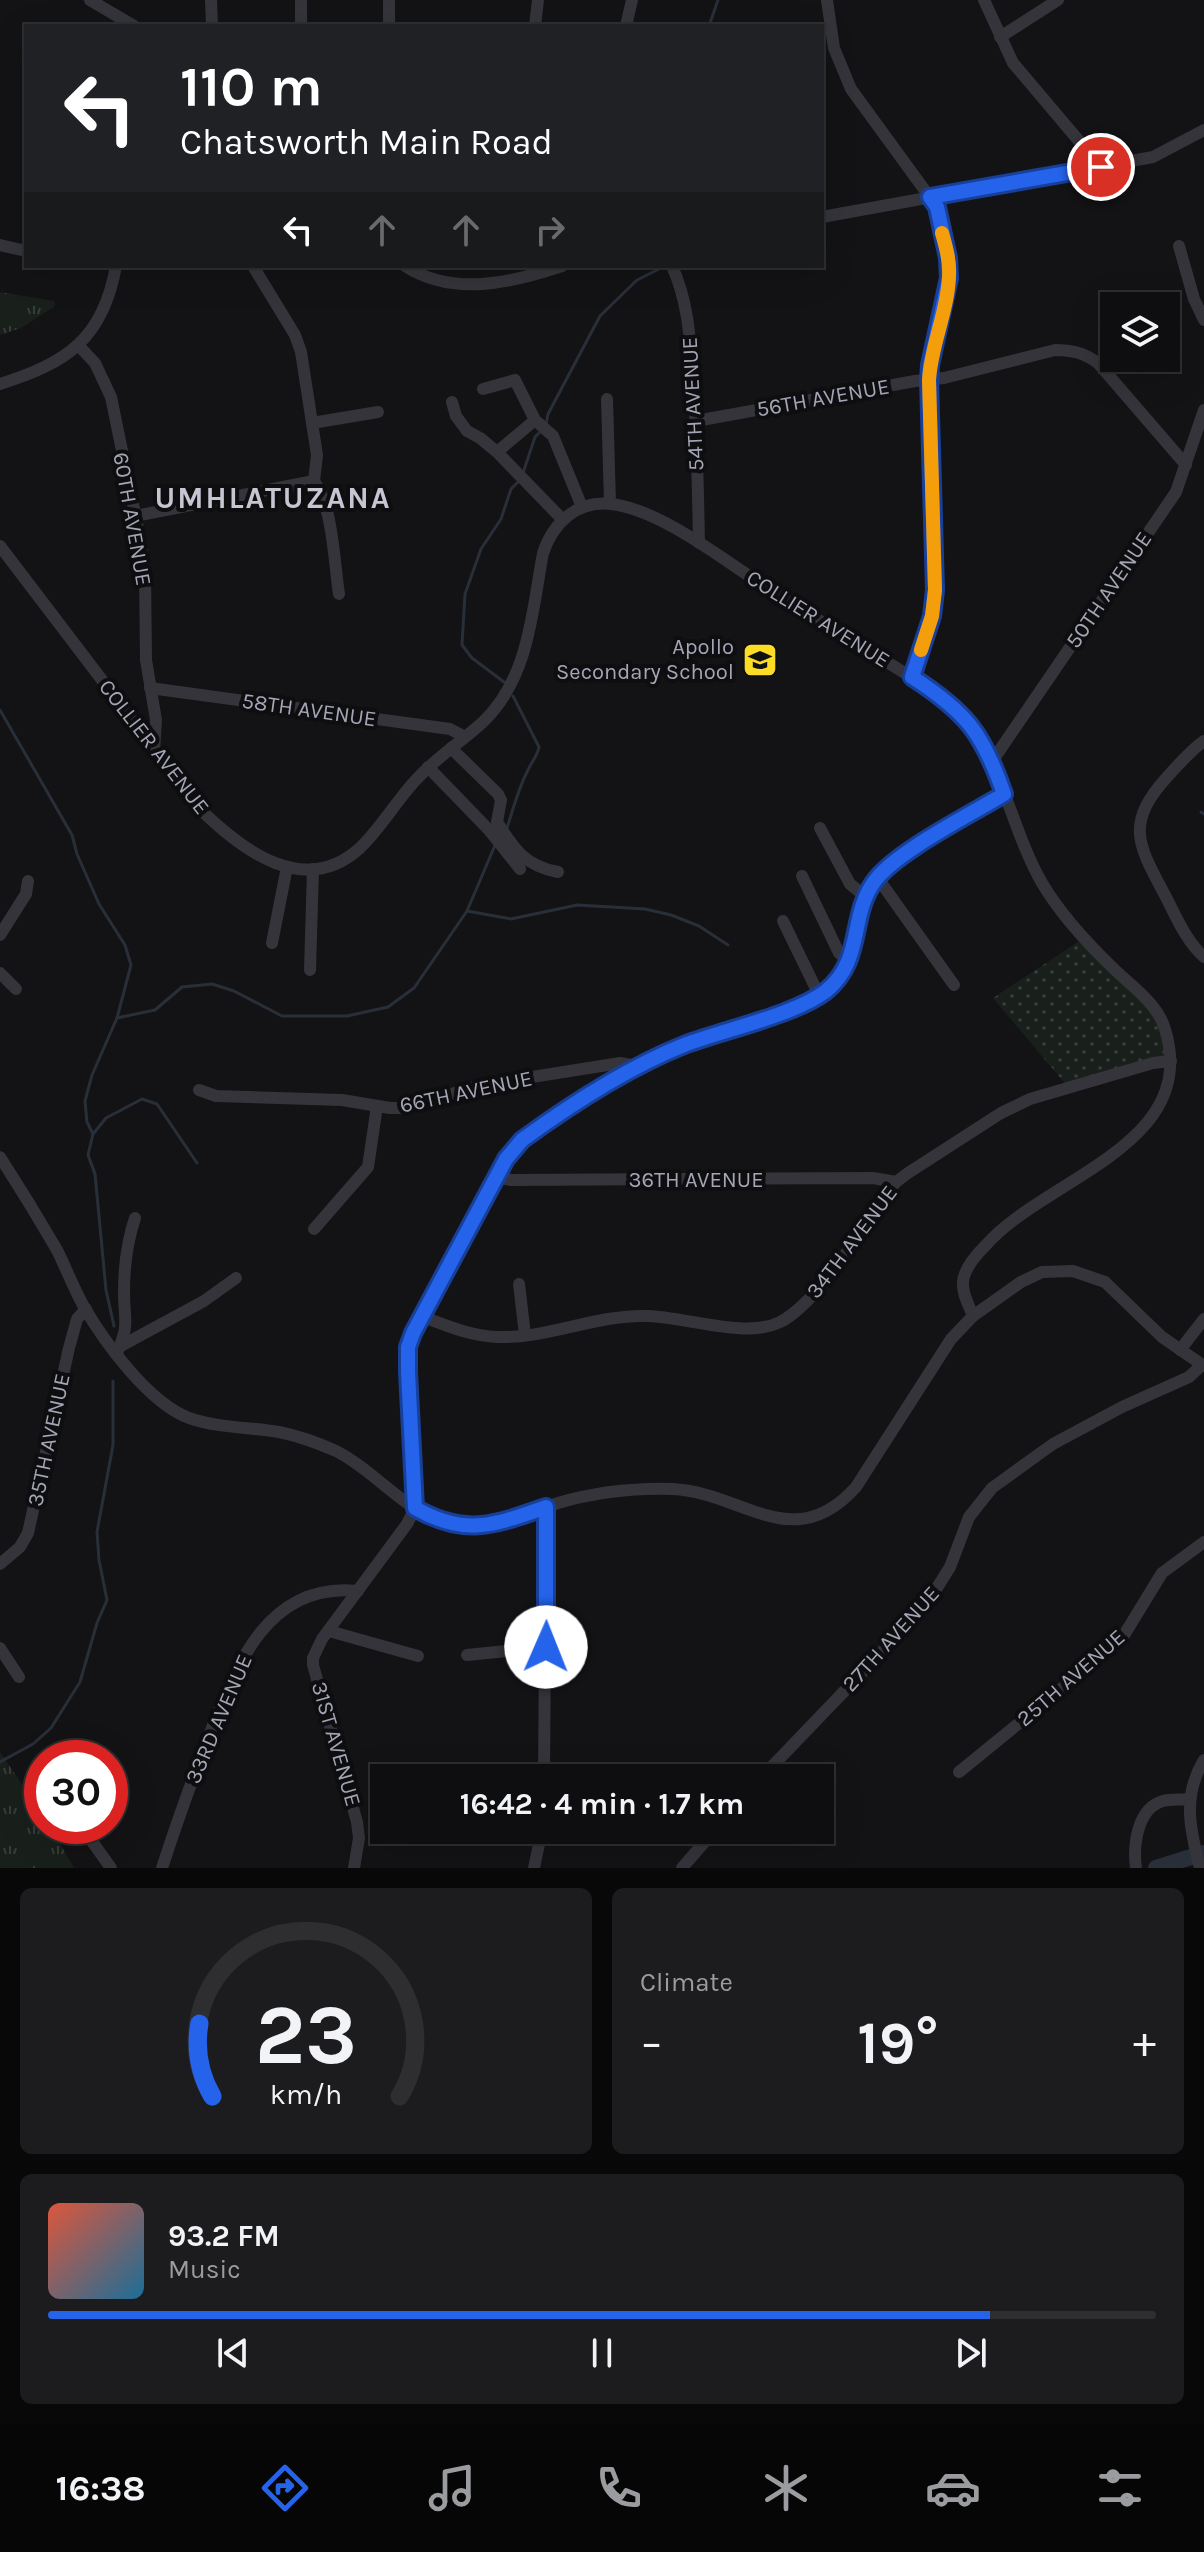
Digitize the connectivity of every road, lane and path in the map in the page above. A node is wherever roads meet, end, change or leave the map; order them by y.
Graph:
1 (90, 0) edge
2 (211, 0) edge
3 (301, 0) edge
4 (389, 0) edge
5 (538, 0) edge
6 (632, 0) edge
7 (827, 0) edge
8 (984, 0) edge
9 (1058, 0) edge
10 (131, 24) edge
11 (212, 24) edge
12 (301, 24) edge
13 (389, 24) edge
14 (535, 24) edge
15 (626, 24) edge
16 (1000, 37) junction
17 (1204, 130) edge
18 (1101, 167) junction
19 (930, 197) junction
20 (824, 217) edge
21 (0, 245) edge
22 (1179, 246) dead end
23 (24, 251) edge
24 (116, 268) edge
25 (254, 268) edge
26 (409, 268) edge
27 (537, 270) edge
28 (674, 270) edge
29 (1199, 297) edge
30 (1204, 320) edge
31 (79, 346) junction
32 (929, 380) junction
33 (0, 384) edge
34 (483, 389) dead end
35 (607, 399) dead end
36 (452, 402) dead end
37 (1204, 410) edge
38 (378, 412) dead end
39 (535, 420) junction
40 (696, 421) junction
41 (312, 423) junction
42 (497, 452) junction
43 (1186, 465) junction
44 (314, 481) junction
45 (610, 503) junction
46 (582, 507) junction
47 (135, 516) junction
48 (562, 519) junction
49 (699, 543) junction
50 (0, 546) edge
51 (339, 594) dead end
52 (912, 677) junction
53 (150, 688) junction
54 (465, 737) junction
55 (1204, 741) edge
56 (451, 748) junction
57 (154, 751) junction
58 (993, 760) junction
59 (428, 767) junction
60 (1004, 794) junction
61 (820, 828) dead end
62 (501, 836) junction
63 (287, 867) junction
64 (313, 869) junction
65 (520, 869) dead end
66 (558, 872) dead end
67 (802, 876) dead end
68 (877, 877) junction
69 (28, 881) dead end
70 (866, 897) junction
71 (783, 921) dead end
72 (0, 935) edge
73 (272, 943) dead end
74 (1204, 957) edge
75 (849, 961) junction
76 (310, 970) dead end
77 (0, 973) edge
78 (954, 985) dead end
79 (16, 989) dead end
80 (819, 995) junction
81 (1171, 1061) junction
82 (637, 1066) junction
83 (199, 1090) dead end
84 (377, 1106) junction
85 (0, 1157) edge
86 (496, 1177) junction
87 (896, 1182) junction
88 (135, 1218) dead end
89 (314, 1229) dead end
90 (236, 1278) dead end
91 (519, 1284) dead end
92 (86, 1309) junction
93 (421, 1316) junction
94 (973, 1316) junction
95 (1204, 1319) edge
96 (525, 1335) junction
97 (118, 1350) junction
98 (1180, 1350) junction
99 (1203, 1365) edge
100 (546, 1507) junction
101 (415, 1508) junction
102 (1204, 1542) edge
103 (0, 1564) edge
104 (358, 1591) junction
105 (329, 1631) junction
106 (546, 1647) junction
107 (0, 1648) edge
108 (467, 1655) dead end
109 (418, 1656) dead end
110 (19, 1677) dead end
111 (1204, 1760) edge
112 (544, 1764) edge
113 (774, 1764) edge
114 (959, 1772) dead end
115 (1189, 1799) junction
116 (94, 1844) edge
117 (539, 1844) edge
118 (703, 1844) edge
119 (1135, 1862) edge
120 (111, 1868) edge
121 (162, 1868) edge
122 (354, 1868) edge
123 (534, 1868) edge
124 (682, 1868) edge
125 (1200, 1868) edge

1 - 10 street
2 - 11 street
3 - 12 street
4 - 13 street
5 - 14 street
6 - 15 street
7 - 19 street
8 - 16 street
9 - 16 street
16 - 18 street
17 - 18 street
18 - 19 street
19 - 20 street
19 - 32 street
21 - 23 street
22 - 29 street
24 - 31 street
25 - 41 street
26 - 27 street
28 - 40 street, 54TH AVENUE
29 - 30 street
31 - 33 street
31 - 47 street, 60TH AVENUE
32 - 40 street, 56TH AVENUE
32 - 43 street, 56TH AVENUE
32 - 52 street
34 - 39 street
35 - 45 street
36 - 42 street
37 - 43 street, 50TH AVENUE
38 - 41 street
39 - 42 street
39 - 46 street
40 - 49 street, 54TH AVENUE
41 - 44 street
42 - 48 street
43 - 58 street, 50TH AVENUE
44 - 47 street
44 - 51 street
45 - 46 street, COLLIER AVENUE
45 - 49 street, COLLIER AVENUE
46 - 48 street, COLLIER AVENUE
47 - 53 street, 60TH AVENUE
48 - 54 street, COLLIER AVENUE
49 - 52 street, COLLIER AVENUE
50 - 57 street, COLLIER AVENUE
52 - 58 street, COLLIER AVENUE
53 - 54 street, 58TH AVENUE
53 - 57 street, 60TH AVENUE
54 - 56 street, COLLIER AVENUE
55 - 74 street
56 - 59 street, COLLIER AVENUE
56 - 62 street
57 - 63 street, COLLIER AVENUE
58 - 60 street, COLLIER AVENUE
59 - 62 street
59 - 64 street, COLLIER AVENUE
60 - 68 street
60 - 81 street, COLLIER AVENUE
61 - 70 street
62 - 65 street
62 - 66 street
63 - 64 street, COLLIER AVENUE
63 - 73 street
64 - 76 street
67 - 75 street
68 - 70 street
68 - 78 street
69 - 72 street
70 - 75 street
71 - 80 street
75 - 80 street
77 - 79 street
80 - 82 street
81 - 87 street, 34TH AVENUE
81 - 94 street, COLLIER AVENUE
82 - 84 street, 66TH AVENUE
82 - 86 street
83 - 84 street, 66TH AVENUE
84 - 89 street
85 - 92 street
86 - 87 street, 36TH AVENUE
86 - 93 street
87 - 96 street, 34TH AVENUE
88 - 97 street
90 - 97 street
91 - 96 street
92 - 97 street
92 - 103 street, 35TH AVENUE
93 - 96 street, 34TH AVENUE
93 - 101 street
94 - 98 street
94 - 100 street
95 - 98 street
97 - 101 street
98 - 99 street
99 - 113 street, 27TH AVENUE
100 - 101 street
100 - 106 street
101 - 104 street, 31ST AVENUE
102 - 114 street, 25TH AVENUE
104 - 105 street, 31ST AVENUE
104 - 121 street, 33RD AVENUE
105 - 109 street
105 - 122 street, 31ST AVENUE
106 - 108 street
106 - 112 street
107 - 110 street
111 - 115 street
115 - 119 street
115 - 125 street
116 - 120 street
117 - 123 street
118 - 124 street

